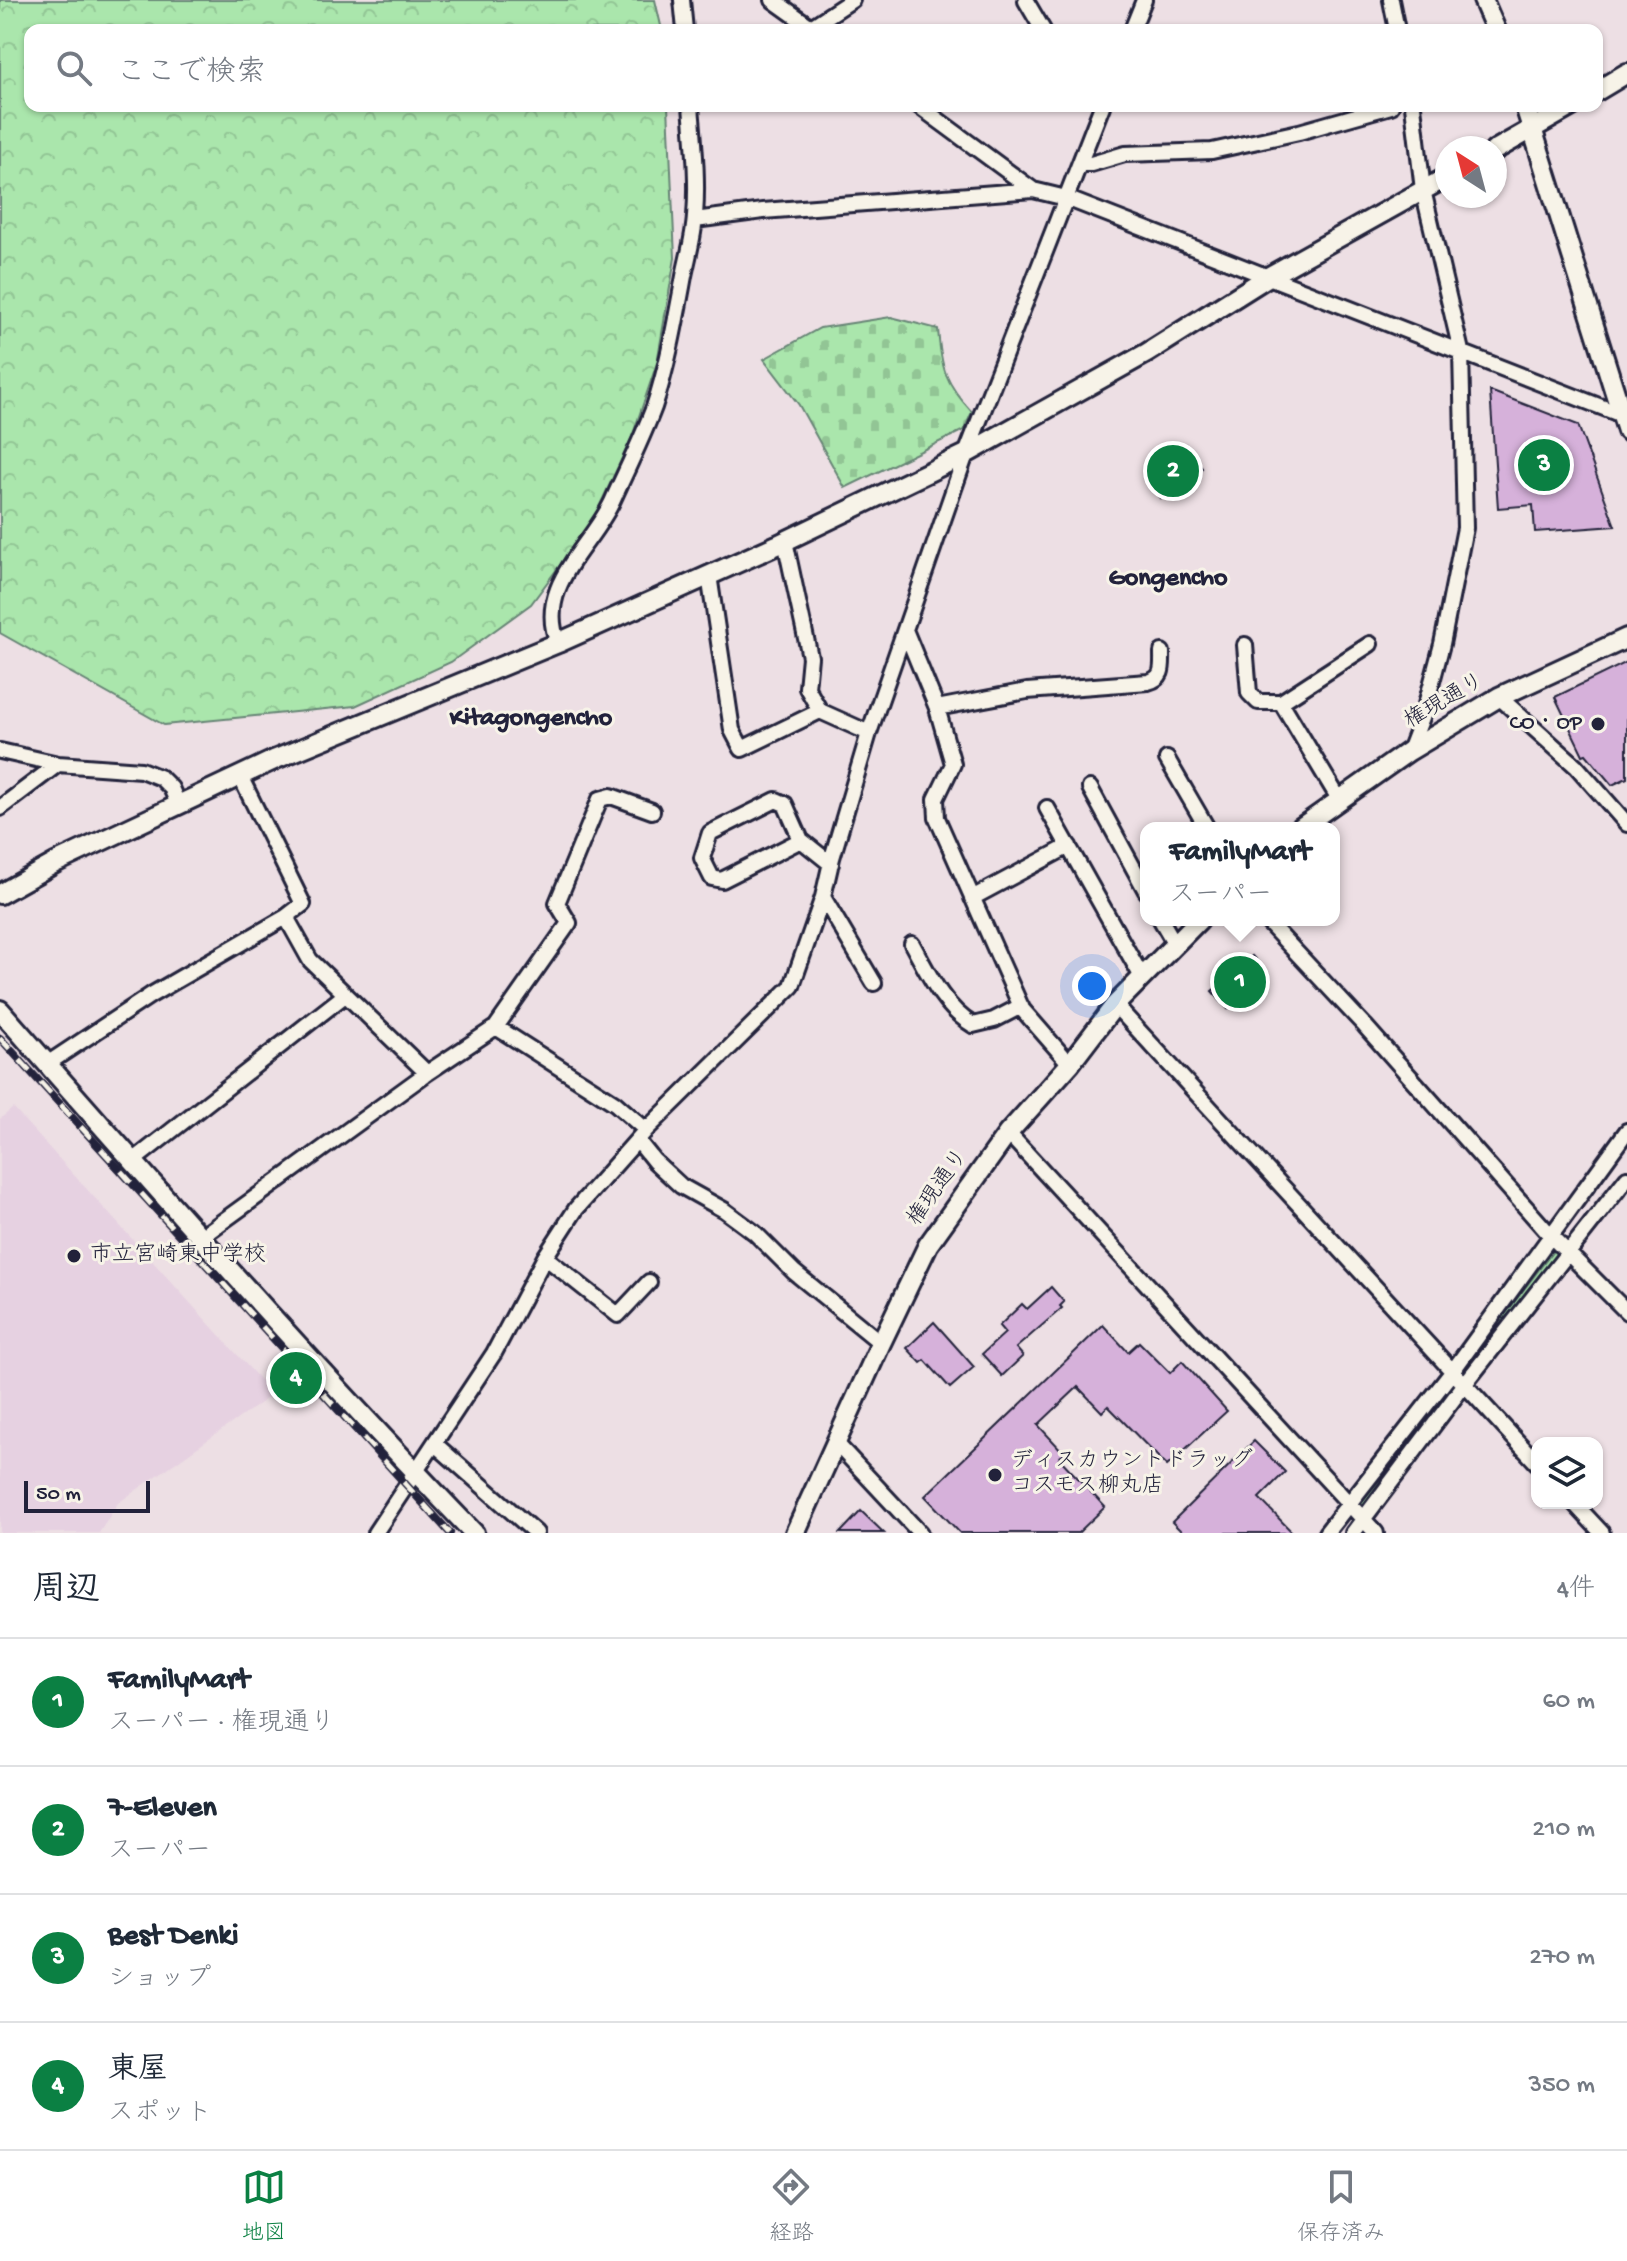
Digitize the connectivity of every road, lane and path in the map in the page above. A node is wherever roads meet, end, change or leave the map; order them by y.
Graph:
1 (682, 0) edge
2 (773, 0) edge
3 (852, 0) edge
4 (1144, 0) edge
5 (1391, 0) edge
6 (1483, 0) edge
7 (1026, 1) edge
8 (684, 24) edge
9 (806, 24) edge
10 (820, 24) edge
11 (1039, 24) edge
12 (1134, 24) edge
13 (1396, 24) edge
14 (1493, 24) edge
15 (1627, 73) edge
16 (1603, 87) edge
17 (692, 112) edge
18 (927, 112) edge
19 (1100, 112) edge
20 (1370, 112) edge
21 (1414, 112) edge
22 (1527, 112) edge
23 (1562, 112) edge
24 (1533, 129) junction
25 (1507, 143) edge
26 (1080, 164) junction
27 (1435, 184) edge
28 (1033, 190) junction
29 (1423, 190) junction
30 (1066, 198) junction
31 (695, 220) junction
32 (1266, 278) junction
33 (1461, 351) junction
34 (1624, 423) edge
35 (966, 454) junction
36 (785, 541) junction
37 (709, 575) junction
38 (905, 630) junction
39 (1627, 638) edge
40 (558, 643) junction
41 (1370, 644) dead end
42 (1245, 645) dead end
43 (1162, 652) dead end
44 (1499, 697) junction
45 (1281, 702) junction
46 (937, 708) junction
47 (820, 711) junction
48 (869, 733) junction
49 (0, 751) edge
50 (1409, 751) junction
51 (1167, 759) dead end
52 (58, 764) junction
53 (240, 776) junction
54 (1090, 788) dead end
55 (1339, 799) junction
56 (179, 806) junction
57 (0, 808) edge
58 (1047, 808) dead end
59 (652, 811) dead end
60 (1204, 822) edge
61 (1308, 822) edge
62 (1627, 824) edge
63 (801, 840) junction
64 (1069, 846) junction
65 (831, 864) junction
66 (1140, 880) edge
67 (0, 894) edge
68 (823, 897) junction
69 (972, 898) junction
70 (286, 917) junction
71 (1164, 926) edge
72 (1193, 926) edge
73 (1272, 926) edge
74 (912, 944) dead end
75 (1175, 944) junction
76 (1142, 977) junction
77 (874, 983) dead end
78 (345, 995) junction
79 (1115, 1005) junction
80 (1021, 1006) junction
81 (0, 1010) edge
82 (496, 1027) junction
83 (47, 1064) junction
84 (1070, 1064) junction
85 (427, 1073) junction
86 (1627, 1131) edge
87 (1008, 1133) junction
88 (642, 1136) junction
89 (133, 1161) junction
90 (1627, 1178) edge
91 (1551, 1236) junction
92 (201, 1237) junction
93 (1569, 1252) junction
94 (545, 1257) junction
95 (649, 1282) dead end
96 (1627, 1312) edge
97 (881, 1343) junction
98 (1452, 1372) junction
99 (1464, 1385) junction
100 (836, 1443) junction
101 (436, 1445) junction
102 (1531, 1457) edge
103 (416, 1473) junction
104 (1349, 1503) junction
105 (1580, 1509) edge
106 (1364, 1519) junction
107 (375, 1533) edge
108 (474, 1533) edge
109 (536, 1533) edge
110 (795, 1533) edge
111 (920, 1533) edge
112 (1326, 1533) edge
113 (1353, 1533) edge
114 (1376, 1533) edge
115 (1602, 1533) edge

1 - 8 street
2 - 9 street
3 - 10 street
4 - 12 street
5 - 13 street
6 - 14 street
7 - 11 street
15 - 16 street
17 - 31 street
18 - 28 street
19 - 26 street
20 - 26 street
21 - 29 street
22 - 24 street
23 - 24 street
24 - 25 street
24 - 34 street
26 - 30 street
27 - 29 street
28 - 30 street
28 - 31 street
29 - 32 street
29 - 33 street
30 - 32 street
30 - 35 street
31 - 40 street
32 - 33 street
32 - 35 street
33 - 34 street
33 - 50 street
35 - 36 street
35 - 38 street
36 - 37 street
36 - 47 street
37 - 40 street
37 - 47 street
38 - 46 street
38 - 48 street
39 - 44 street, 権現通り
40 - 53 street
41 - 45 street
42 - 45 street
43 - 46 street
44 - 50 street, 権現通り
44 - 62 street
45 - 55 street
46 - 69 street
47 - 48 street
48 - 65 street
49 - 52 street
50 - 55 street, 権現通り
51 - 60 street
52 - 56 street
52 - 57 street
53 - 56 street
53 - 70 street
54 - 66 street
55 - 61 street, 権現通り
56 - 67 street
58 - 64 street
59 - 82 street
63 - 63 street
63 - 65 street
64 - 69 street
64 - 76 street
65 - 68 street
68 - 77 street
68 - 88 street
69 - 80 street
70 - 78 street
70 - 83 street
71 - 75 street
72 - 75 street, 権現通り
73 - 91 street
74 - 80 street
75 - 76 street, 権現通り
76 - 79 street, 権現通り
78 - 85 street
78 - 89 street
79 - 84 street, 権現通り
79 - 98 street
80 - 84 street
81 - 83 street
82 - 85 street
82 - 88 street
83 - 89 street
84 - 87 street, 権現通り
85 - 92 street
86 - 91 street
87 - 97 street, 権現通り
87 - 104 street
88 - 94 street
88 - 97 street
89 - 92 street
90 - 93 street
91 - 93 street
91 - 98 street
92 - 103 street
93 - 96 street
93 - 99 street
94 - 95 street
94 - 101 street
97 - 100 street, 権現通り
98 - 99 street
98 - 104 street
99 - 102 street
99 - 106 street
100 - 110 street, 権現通り
100 - 111 street
101 - 103 street
101 - 109 street
103 - 107 street
103 - 108 street
104 - 106 street
104 - 112 street
105 - 115 street
106 - 113 street
106 - 114 street

